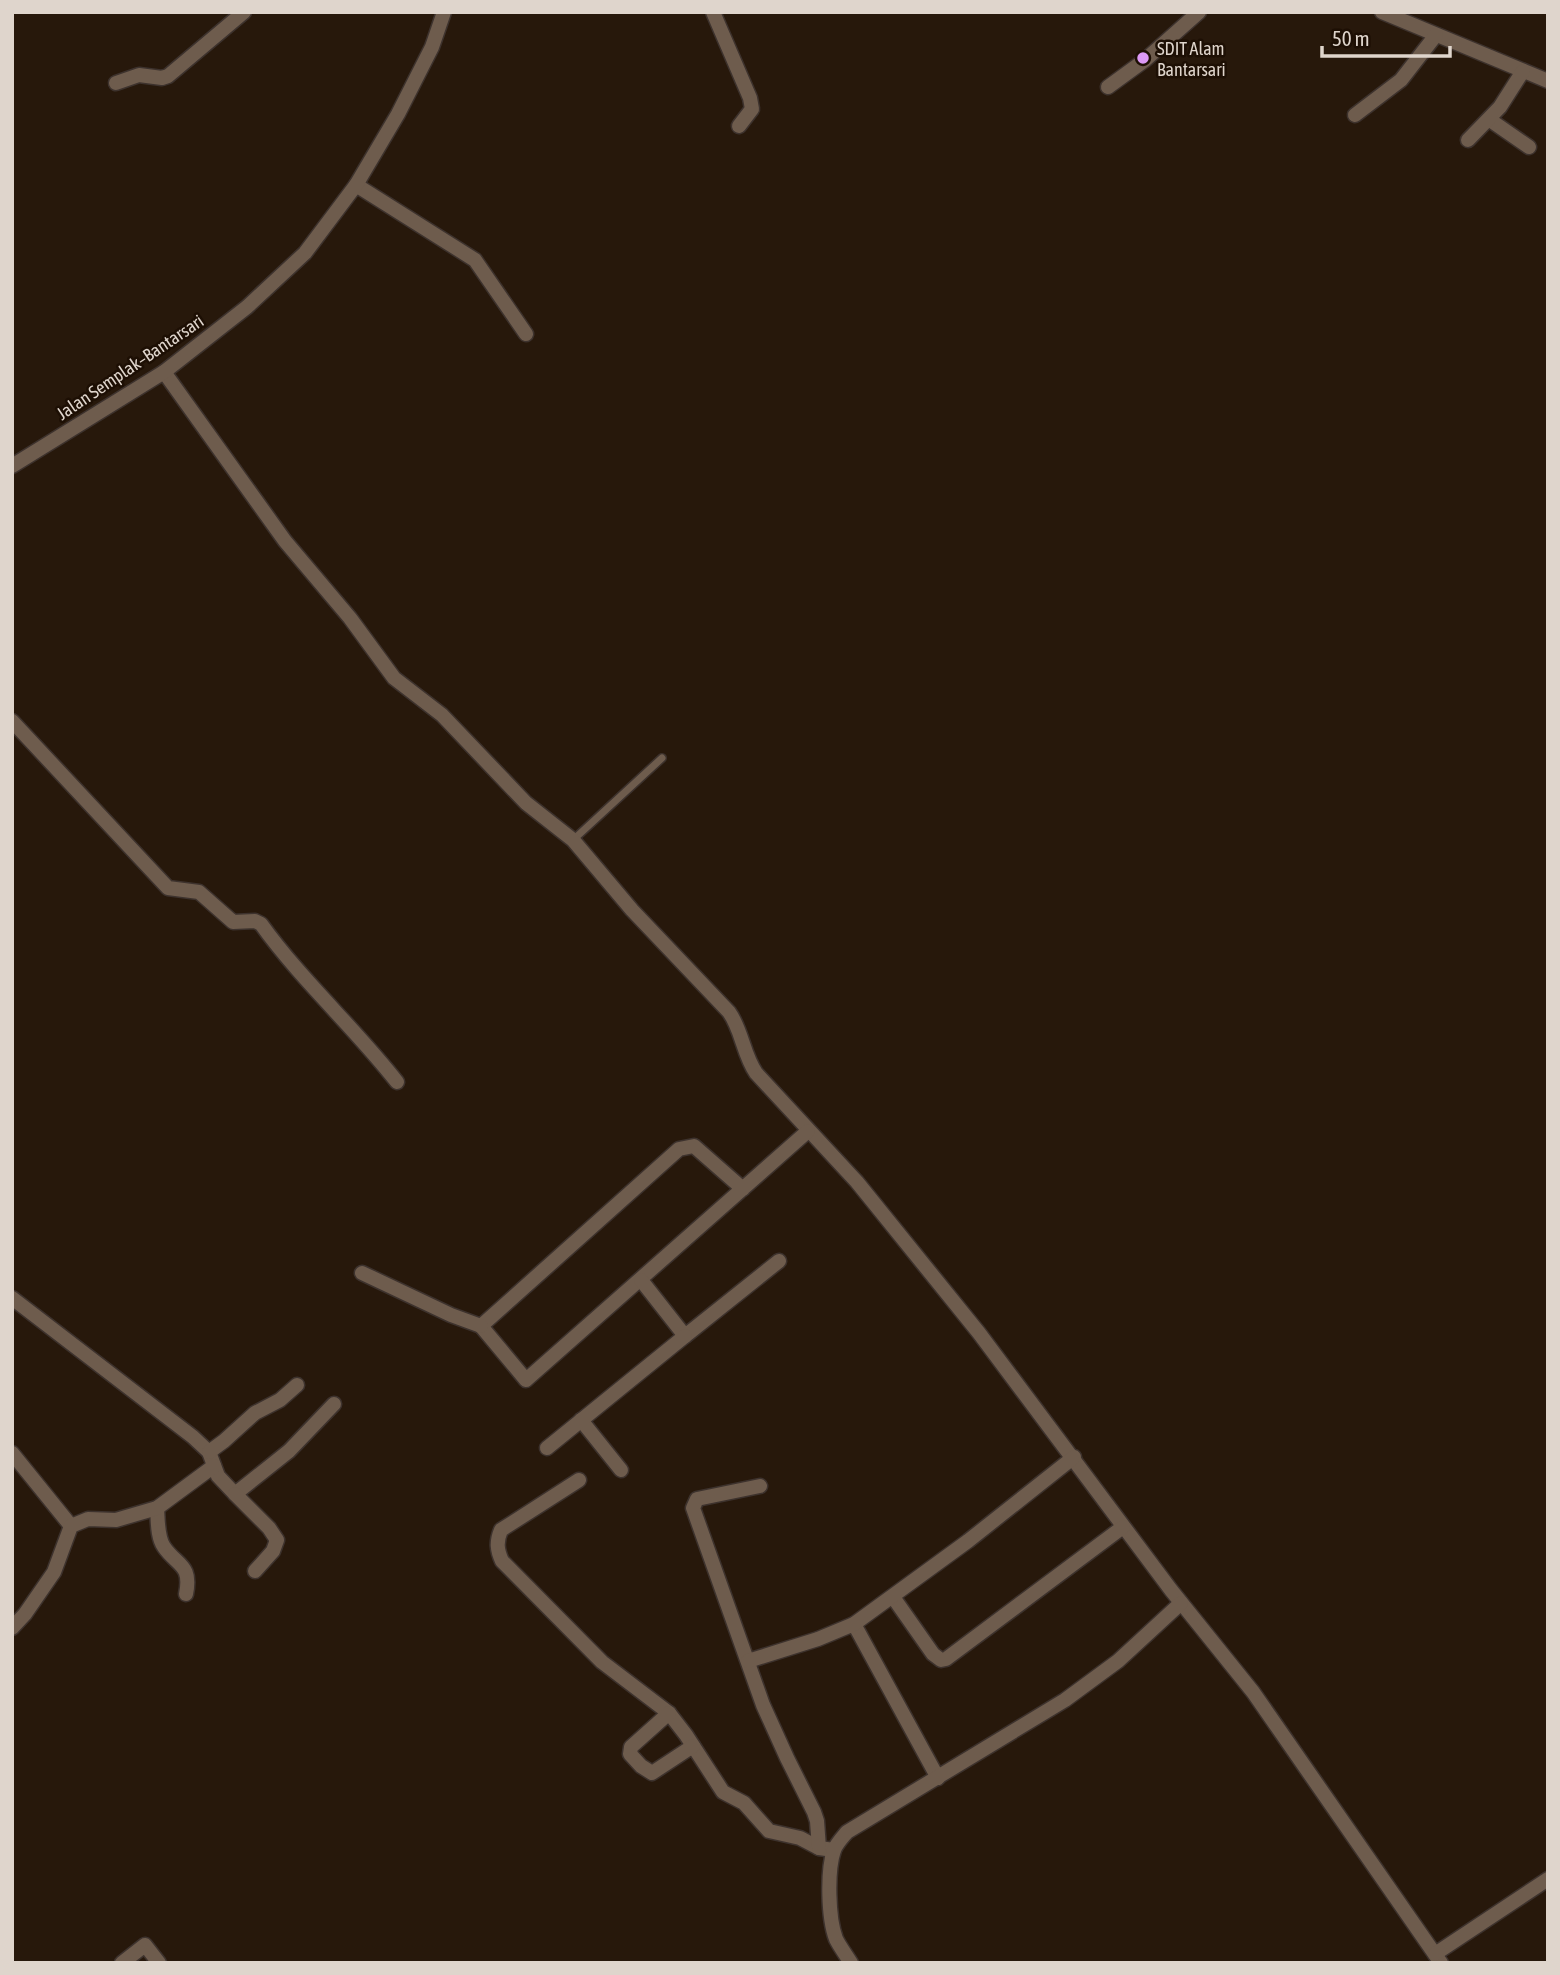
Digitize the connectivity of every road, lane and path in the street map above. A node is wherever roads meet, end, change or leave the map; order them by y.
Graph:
1 (244, 12) edge
2 (444, 12) edge
3 (713, 12) edge
4 (1199, 12) edge
5 (1382, 12) edge
6 (1436, 35) junction
7 (1523, 71) junction
8 (1548, 81) edge
9 (116, 83) dead end
10 (1108, 87) dead end
11 (1355, 115) dead end
12 (1490, 120) junction
13 (739, 126) dead end
14 (1468, 140) dead end
15 (1529, 147) dead end
16 (356, 185) junction
17 (526, 334) dead end
18 (164, 372) junction
19 (12, 466) edge
20 (12, 721) edge
21 (663, 758) dead end
22 (573, 840) junction
23 (397, 1082) dead end
24 (808, 1131) junction
25 (743, 1189) junction
26 (779, 1261) dead end
27 (362, 1273) dead end
28 (641, 1280) junction
29 (12, 1298) edge
30 (481, 1326) junction
31 (685, 1336) junction
32 (298, 1385) dead end
33 (334, 1404) dead end
34 (581, 1420) junction
35 (547, 1448) dead end
36 (12, 1453) edge
37 (1074, 1458) junction
38 (211, 1459) junction
39 (621, 1470) dead end
40 (579, 1480) dead end
41 (760, 1486) dead end
42 (235, 1494) junction
43 (156, 1508) junction
44 (71, 1526) junction
45 (1123, 1527) junction
46 (255, 1571) dead end
47 (186, 1594) dead end
48 (893, 1597) junction
49 (1181, 1603) junction
50 (854, 1624) junction
51 (12, 1628) edge
52 (748, 1661) junction
53 (669, 1713) junction
54 (693, 1746) junction
55 (938, 1778) junction
56 (819, 1848) junction
57 (834, 1850) junction
58 (1548, 1879) edge
59 (1438, 1959) edge
60 (122, 1963) edge
61 (159, 1963) edge
62 (851, 1963) edge

1 - 9 street
2 - 16 street, Jalan Semplak–Bantarsari
3 - 13 street
4 - 10 street
5 - 6 street
6 - 7 street
6 - 11 street
7 - 8 street
7 - 12 street
12 - 14 street
12 - 15 street
16 - 17 street
16 - 18 street, Jalan Semplak–Bantarsari
18 - 19 street, Jalan Semplak–Bantarsari
18 - 22 street
20 - 23 street
21 - 22 lane
22 - 24 street
24 - 25 street
24 - 37 street
25 - 28 street
25 - 30 street
26 - 31 street
27 - 30 street
28 - 30 street
28 - 31 street
29 - 38 street
31 - 34 street
32 - 38 street
33 - 42 street
34 - 35 street
34 - 39 street
36 - 44 street
37 - 45 street
37 - 48 street
38 - 42 street
38 - 43 street
40 - 53 street
41 - 52 street
42 - 46 street
43 - 44 street
43 - 47 street
44 - 51 street
45 - 48 street
45 - 49 street
48 - 50 street
49 - 55 street
49 - 59 street
50 - 52 street
50 - 55 street
52 - 56 street
53 - 54 street
53 - 54 street
54 - 56 street
55 - 57 street
56 - 57 street
57 - 62 street
58 - 59 street
60 - 61 street

